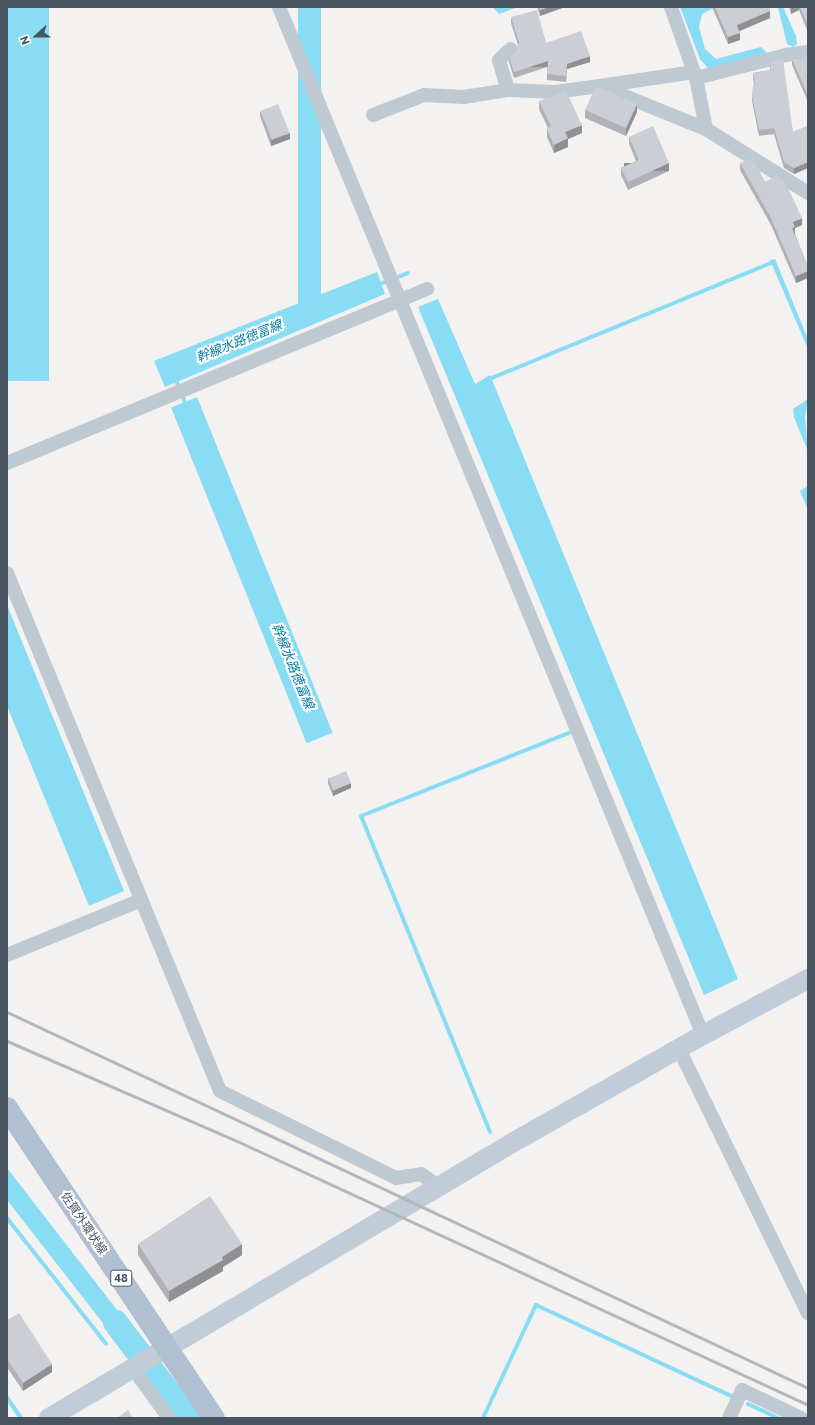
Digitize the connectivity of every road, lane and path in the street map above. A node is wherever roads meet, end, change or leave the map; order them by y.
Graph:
1 (280, 7) edge
2 (671, 7) edge
3 (511, 49) dead end
4 (808, 52) edge
5 (695, 75) junction
6 (600, 86) junction
7 (508, 90) junction
8 (373, 115) dead end
9 (706, 129) junction
10 (808, 194) edge
11 (420, 292) dead end
12 (397, 294) junction
13 (7, 463) edge
14 (7, 573) edge
15 (141, 900) junction
16 (7, 955) edge
17 (808, 979) edge
18 (703, 1035) junction
19 (679, 1049) junction
20 (7, 1108) edge
21 (439, 1187) junction
22 (808, 1313) edge
23 (162, 1353) junction
24 (134, 1370) junction
25 (49, 1418) edge
26 (169, 1418) edge
27 (214, 1418) edge
28 (729, 1418) edge
29 (801, 1418) edge

1 - 12 street
2 - 5 street
3 - 7 street
4 - 5 street
5 - 6 street
5 - 9 street
6 - 7 street
6 - 9 street
7 - 8 street
9 - 10 street
11 - 12 street
12 - 13 street
12 - 18 street
14 - 15 street
15 - 16 street
15 - 21 street
17 - 18 street
18 - 19 street
19 - 21 street
19 - 22 street
20 - 23 main road, 佐賀外環状線 / 48
21 - 23 street
23 - 24 street
23 - 27 main road, 佐賀外環状線 / 48
24 - 25 street
24 - 26 street
28 - 29 street

